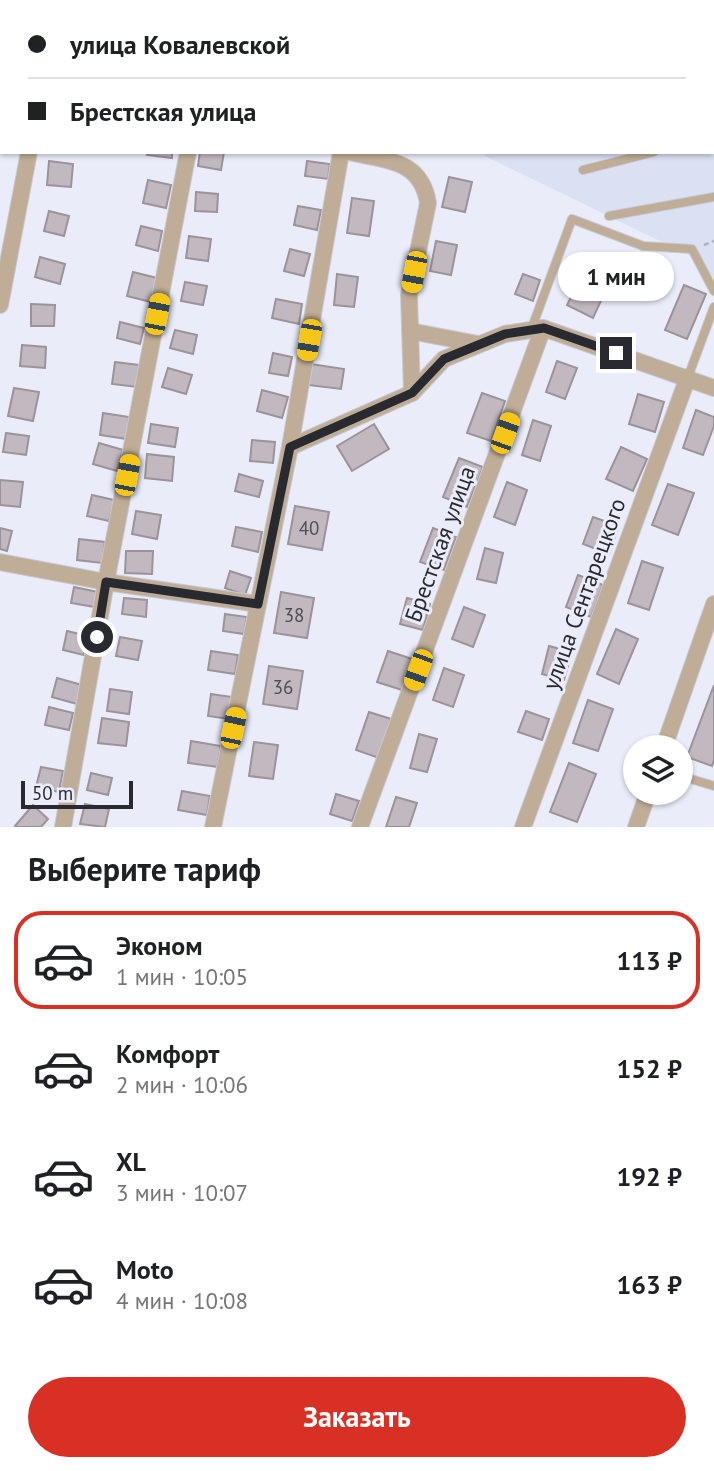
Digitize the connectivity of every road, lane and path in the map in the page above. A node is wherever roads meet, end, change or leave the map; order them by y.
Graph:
1 (29, 154) edge
2 (188, 154) edge
3 (341, 154) edge
4 (357, 154) edge
5 (646, 154) edge
6 (583, 170) dead end
7 (714, 197) edge
8 (609, 216) dead end
9 (714, 291) edge
10 (0, 305) edge
11 (714, 307) edge
12 (538, 329) junction
13 (410, 331) junction
14 (478, 344) junction
15 (688, 377) junction
16 (714, 388) edge
17 (412, 393) junction
18 (290, 447) junction
19 (0, 562) edge
20 (106, 582) junction
21 (258, 604) junction
22 (714, 604) edge
23 (708, 638) edge
24 (669, 735) edge
25 (693, 780) edge
26 (714, 786) edge
27 (644, 805) edge
28 (63, 827) edge
29 (213, 827) edge
30 (360, 827) edge
31 (523, 827) edge
32 (636, 827) edge

1 - 10 street
2 - 20 street
3 - 18 street
4 - 13 street
5 - 6 lane
7 - 8 lane
9 - 12 lane
11 - 15 lane
12 - 14 street
12 - 15 street
12 - 30 street, Брестская улица
13 - 14 street
13 - 17 street
14 - 17 street
15 - 16 street
15 - 31 street, улица Сентарецкого
17 - 18 street
18 - 21 street
19 - 20 street
20 - 21 street
20 - 28 street
21 - 29 street
22 - 23 street
23 - 24 street
25 - 26 lane
27 - 32 street

